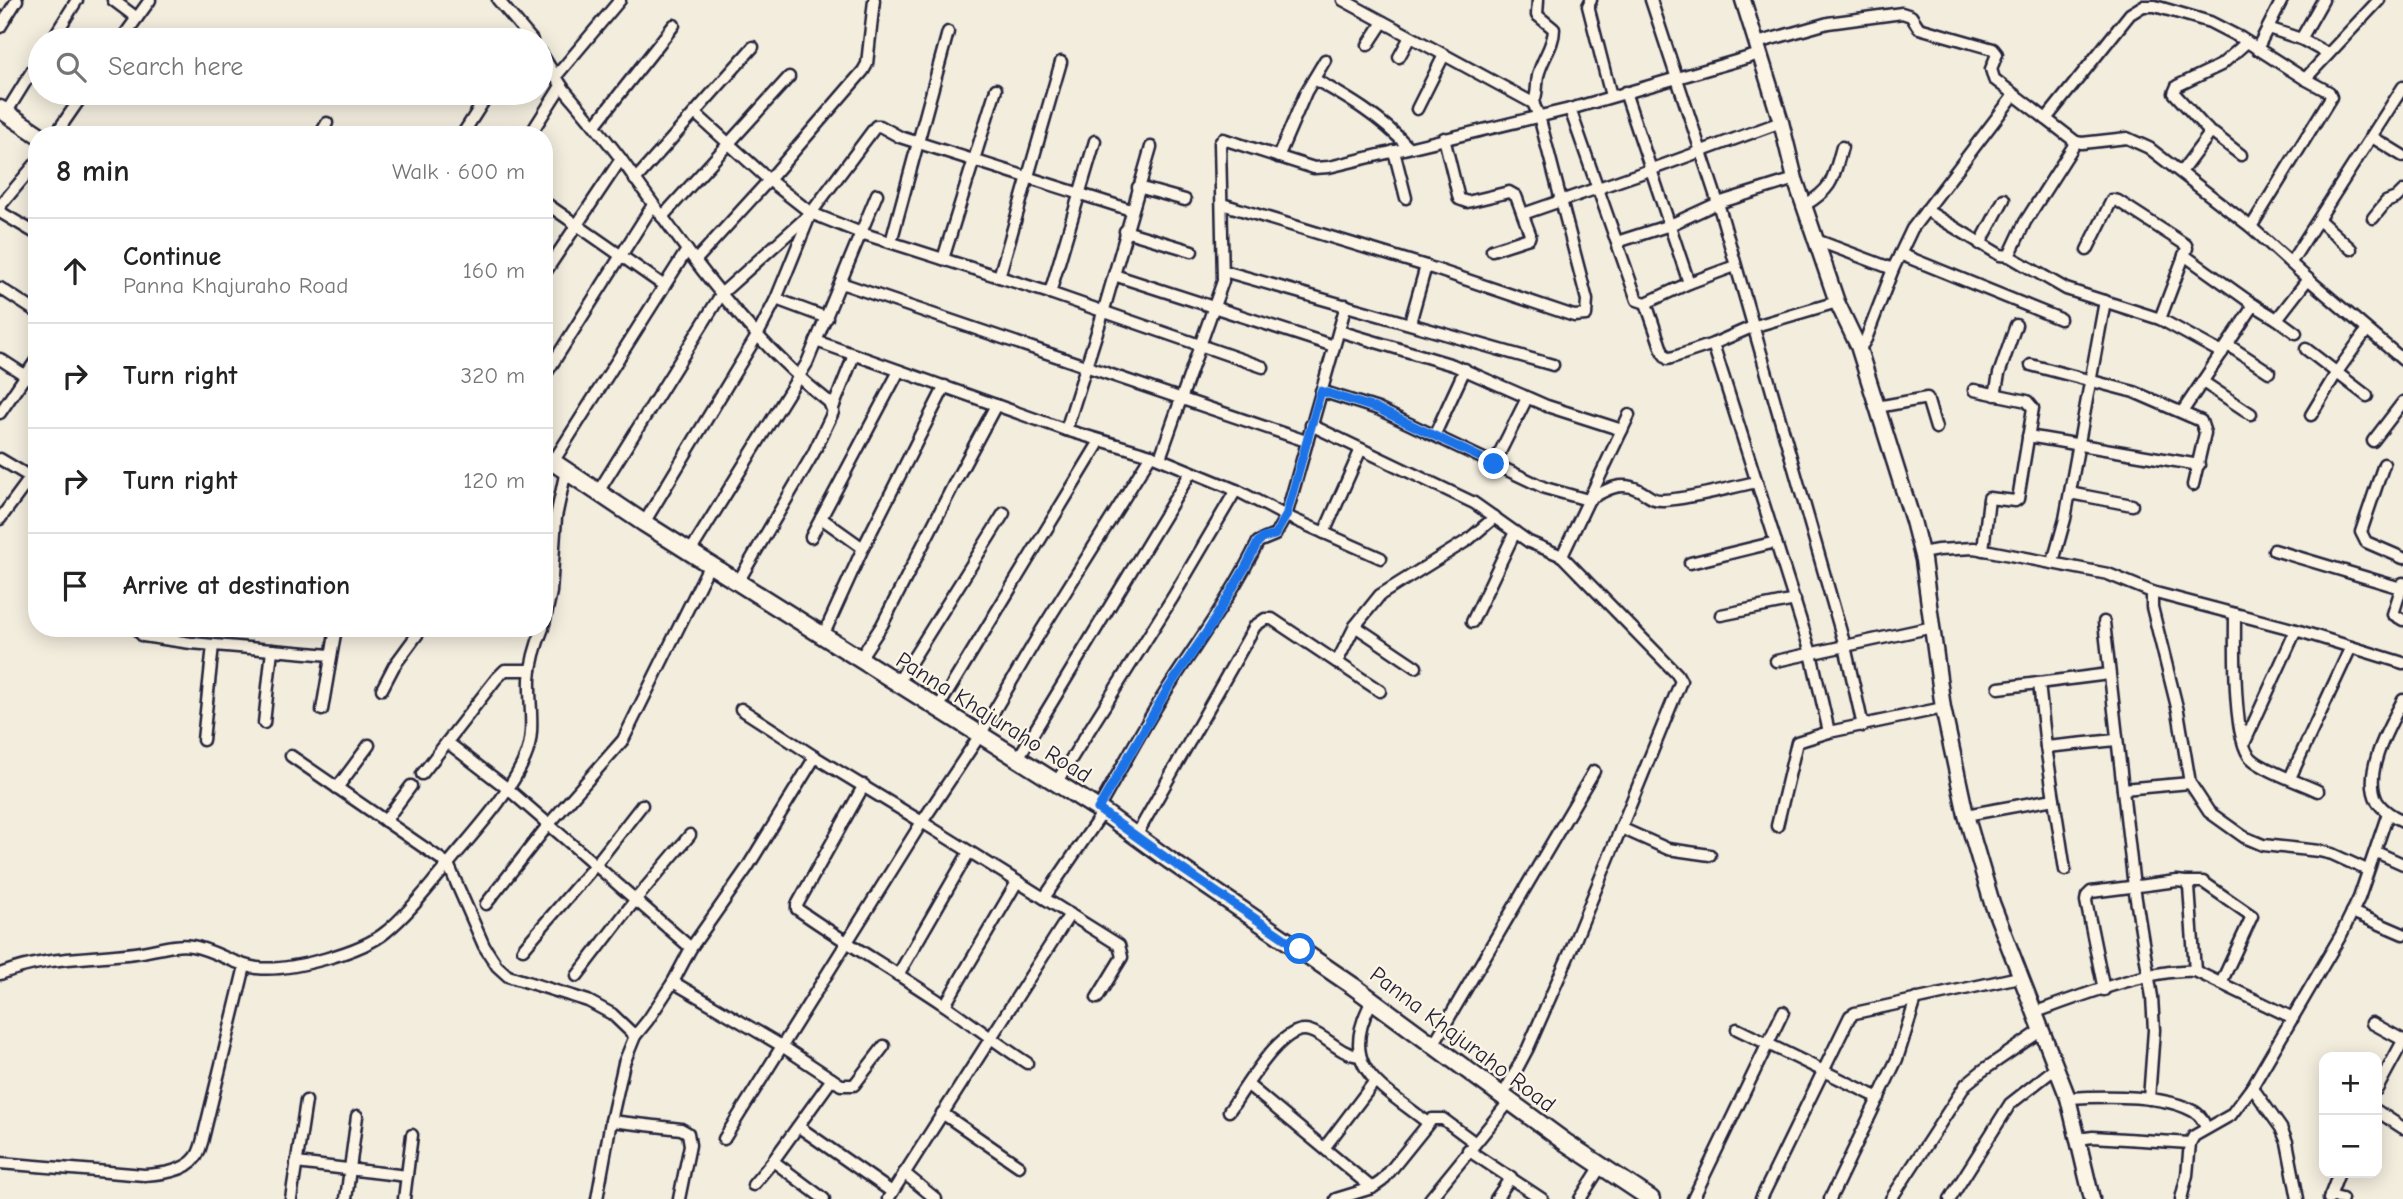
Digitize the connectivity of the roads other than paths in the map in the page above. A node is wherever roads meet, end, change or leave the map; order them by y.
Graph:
1 (17, 0) edge
2 (77, 0) edge
3 (113, 0) edge
4 (150, 0) edge
5 (498, 0) edge
6 (620, 0) edge
7 (874, 0) edge
8 (1343, 0) edge
9 (1538, 0) edge
10 (1591, 0) edge
11 (1651, 0) edge
12 (1743, 0) edge
13 (2282, 0) edge
14 (2323, 0) edge
15 (2379, 0) edge
16 (2174, 6) edge
17 (137, 18) junction
18 (1383, 22) junction
19 (674, 25) dead end
20 (0, 27) edge
21 (60, 28) edge
22 (130, 28) edge
23 (519, 28) edge
24 (2268, 28) junction
25 (948, 32) dead end
26 (1410, 37) junction
27 (2301, 39) junction
28 (2247, 42) junction
29 (1368, 45) dead end
30 (753, 47) dead end
31 (1759, 49) junction
32 (2257, 50) junction
33 (2328, 54) junction
34 (1444, 55) junction
35 (1399, 57) dead end
36 (1325, 60) dead end
37 (1061, 62) dead end
38 (553, 70) edge
39 (28, 75) edge
40 (557, 75) junction
41 (789, 77) dead end
42 (1314, 79) junction
43 (1677, 79) junction
44 (2305, 79) junction
45 (561, 86) junction
46 (2403, 86) edge
47 (996, 89) dead end
48 (1625, 92) junction
49 (2014, 95) junction
50 (1611, 96) junction
51 (553, 99) edge
52 (1533, 103) junction
53 (76, 105) edge
54 (481, 105) edge
55 (549, 105) edge
56 (1417, 109) dead end
57 (1570, 109) junction
58 (3, 111) edge
59 (696, 114) junction
60 (1539, 116) junction
61 (2046, 118) junction
62 (1781, 122) junction
63 (327, 123) dead end
64 (595, 125) junction
65 (61, 126) edge
66 (325, 126) edge
67 (468, 126) edge
68 (536, 126) edge
69 (28, 128) edge
70 (2208, 132) junction
71 (2372, 137) junction
72 (1444, 138) junction
73 (1095, 141) dead end
74 (2076, 142) junction
75 (919, 143) junction
76 (729, 145) junction
77 (1151, 146) dead end
78 (1408, 147) junction
79 (1842, 147) dead end
80 (1394, 151) junction
81 (1702, 151) junction
82 (2241, 155) dead end
83 (2403, 156) edge
84 (1278, 158) junction
85 (621, 159) junction
86 (975, 159) junction
87 (1650, 170) junction
88 (2181, 172) junction
89 (28, 173) edge
90 (1027, 177) junction
91 (1796, 179) junction
92 (635, 180) junction
93 (769, 180) junction
94 (1138, 187) junction
95 (1598, 189) junction
96 (2403, 191) edge
97 (1080, 193) junction
98 (877, 194) dead end
99 (1406, 198) dead end
100 (2004, 199) dead end
101 (1185, 200) dead end
102 (1560, 202) junction
103 (1718, 203) junction
104 (1222, 204) junction
105 (653, 205) junction
106 (1805, 205) junction
107 (0, 206) edge
108 (553, 208) edge
109 (1132, 210) junction
110 (1926, 210) junction
111 (0, 212) edge
112 (811, 213) junction
113 (1523, 214) junction
114 (662, 217) junction
115 (2373, 218) dead end
116 (2319, 220) junction
117 (576, 225) junction
118 (1670, 225) junction
119 (2251, 226) junction
120 (28, 229) edge
121 (1125, 231) junction
122 (861, 233) junction
123 (1816, 240) junction
124 (891, 242) junction
125 (1616, 242) junction
126 (1980, 244) junction
127 (2351, 249) dead end
128 (687, 250) junction
129 (1492, 250) dead end
130 (2087, 250) dead end
131 (1192, 251) dead end
132 (1900, 254) junction
133 (620, 255) junction
134 (2184, 255) junction
135 (2008, 256) junction
136 (943, 258) junction
137 (553, 260) edge
138 (696, 260) junction
139 (2291, 262) junction
140 (1426, 266) junction
141 (1735, 266) junction
142 (1893, 269) junction
143 (1224, 271) junction
144 (1114, 275) junction
145 (999, 277) junction
146 (2308, 279) junction
147 (841, 283) junction
148 (1689, 283) junction
149 (663, 285) junction
150 (0, 288) edge
151 (722, 293) junction
152 (1049, 293) junction
153 (776, 299) junction
154 (2105, 301) junction
155 (1837, 302) junction
156 (1646, 303) junction
157 (1346, 305) junction
158 (2254, 305) junction
159 (28, 306) edge
160 (1214, 308) junction
161 (1103, 313) junction
162 (827, 318) junction
163 (2060, 319) dead end
164 (2160, 319) junction
165 (2277, 319) junction
166 (1410, 323) junction
167 (2016, 325) dead end
168 (1752, 327) junction
169 (2367, 330) junction
170 (1339, 331) junction
171 (2296, 332) dead end
172 (758, 334) junction
173 (816, 341) junction
174 (1713, 344) junction
175 (1200, 346) junction
176 (1334, 346) junction
177 (1858, 346) junction
178 (2225, 349) junction
179 (2306, 349) dead end
180 (854, 355) junction
181 (0, 359) edge
182 (2403, 360) edge
183 (553, 363) edge
184 (1553, 365) dead end
185 (2031, 365) dead end
186 (1086, 367) junction
187 (1263, 367) dead end
188 (1465, 369) junction
189 (899, 371) junction
190 (28, 372) edge
191 (2269, 372) dead end
192 (2337, 372) junction
193 (26, 375) junction
194 (797, 377) junction
195 (2091, 381) junction
196 (2203, 382) junction
197 (945, 386) junction
198 (1974, 390) dead end
199 (1321, 391) junction
200 (1995, 395) junction
201 (2367, 396) dead end
202 (1527, 398) junction
203 (1181, 399) junction
204 (2403, 402) edge
205 (996, 405) junction
206 (1877, 407) junction
207 (833, 408) junction
208 (0, 412) edge
209 (2182, 412) junction
210 (2251, 414) dead end
211 (1629, 415) dead end
212 (2311, 415) dead end
213 (1311, 425) junction
214 (1936, 428) dead end
215 (1066, 430) junction
216 (1622, 430) junction
217 (1435, 434) junction
218 (2028, 436) junction
219 (1100, 440) junction
220 (1306, 441) junction
221 (2373, 441) dead end
222 (2079, 444) junction
223 (1361, 449) junction
224 (1155, 457) junction
225 (0, 459) edge
226 (554, 463) edge
227 (1494, 464) junction
228 (2384, 464) dead end
229 (2199, 465) junction
230 (1191, 471) junction
231 (28, 475) edge
232 (1757, 482) junction
233 (2193, 485) dead end
234 (28, 486) edge
235 (1236, 490) junction
236 (598, 492) junction
237 (2070, 493) junction
238 (1588, 500) junction
239 (2132, 505) dead end
240 (1004, 513) dead end
241 (1286, 516) junction
242 (1495, 517) junction
243 (821, 518) junction
244 (0, 519) edge
245 (644, 523) junction
246 (1515, 532) junction
247 (1324, 533) junction
248 (811, 537) dead end
249 (1776, 542) junction
250 (863, 548) junction
251 (1983, 550) junction
252 (2274, 550) dead end
253 (690, 552) junction
254 (1922, 553) junction
255 (1562, 556) junction
256 (1381, 558) dead end
257 (2403, 558) edge
258 (553, 562) edge
259 (2053, 562) junction
260 (1690, 563) dead end
261 (710, 564) junction
262 (738, 582) junction
263 (2402, 585) edge
264 (2152, 593) junction
265 (1795, 600) junction
266 (2235, 614) junction
267 (1721, 615) dead end
268 (2403, 620) edge
269 (1472, 622) dead end
270 (2104, 622) dead end
271 (1355, 626) junction
272 (1933, 626) junction
273 (2296, 630) junction
274 (823, 636) junction
275 (151, 637) edge
276 (333, 637) edge
277 (415, 637) edge
278 (540, 637) edge
279 (214, 645) junction
280 (1845, 646) junction
281 (2351, 647) junction
282 (272, 650) junction
283 (1811, 653) junction
284 (330, 655) junction
285 (859, 660) junction
286 (1776, 661) dead end
287 (1337, 662) junction
288 (2403, 663) edge
289 (1416, 667) dead end
290 (531, 670) junction
291 (2109, 674) junction
292 (2039, 682) junction
293 (897, 684) junction
294 (1999, 688) dead end
295 (382, 689) dead end
296 (1380, 691) dead end
297 (2403, 700) edge
298 (938, 708) junction
299 (1943, 708) junction
300 (741, 709) dead end
301 (322, 710) dead end
302 (264, 723) dead end
303 (1863, 726) junction
304 (1829, 732) junction
305 (980, 735) junction
306 (203, 740) dead end
307 (2116, 740) junction
308 (447, 742) junction
309 (369, 745) dead end
310 (2244, 745) junction
311 (2046, 747) junction
312 (291, 756) dead end
313 (815, 757) junction
314 (1017, 760) junction
315 (1594, 771) dead end
316 (422, 774) dead end
317 (2290, 778) junction
318 (1056, 783) junction
319 (2189, 783) junction
320 (864, 785) junction
321 (411, 786) dead end
322 (337, 788) junction
323 (508, 789) junction
324 (2123, 789) junction
325 (2318, 791) dead end
326 (2054, 799) junction
327 (642, 805) dead end
328 (1100, 810) junction
329 (2388, 813) junction
330 (1966, 816) junction
331 (385, 821) junction
332 (2403, 821) edge
333 (922, 822) junction
334 (549, 824) junction
335 (1777, 826) dead end
336 (1621, 828) junction
337 (690, 835) dead end
338 (1136, 836) junction
339 (969, 852) junction
340 (2376, 852) junction
341 (1710, 855) dead end
342 (448, 864) junction
343 (596, 864) junction
344 (2403, 864) edge
345 (2065, 870) dead end
346 (2367, 870) junction
347 (1017, 882) junction
348 (2185, 882) junction
349 (2134, 887) junction
350 (1044, 898) junction
351 (636, 899) junction
352 (486, 905) dead end
353 (2353, 912) junction
354 (1070, 914) junction
355 (2403, 934) edge
356 (846, 944) junction
357 (691, 948) junction
358 (523, 949) dead end
359 (245, 965) junction
360 (2194, 971) junction
361 (0, 974) edge
362 (898, 975) junction
363 (577, 976) dead end
364 (2148, 976) junction
365 (2019, 977) junction
366 (673, 982) junction
367 (2221, 983) junction
368 (2104, 990) junction
369 (1097, 998) dead end
370 (1916, 999) junction
371 (1372, 1001) junction
372 (945, 1006) junction
373 (1783, 1012) dead end
374 (2036, 1012) junction
375 (2293, 1018) junction
376 (2372, 1023) dead end
377 (1737, 1029) dead end
378 (2042, 1030) junction
379 (635, 1036) junction
380 (989, 1038) junction
381 (2403, 1041) edge
382 (1768, 1044) junction
383 (1433, 1045) junction
384 (782, 1046) junction
385 (884, 1046) dead end
386 (1359, 1056) junction
387 (2399, 1056) edge
388 (1027, 1063) dead end
389 (2057, 1067) junction
390 (1824, 1070) junction
391 (832, 1080) junction
392 (1375, 1081) junction
393 (2382, 1081) edge
394 (1248, 1085) junction
395 (2252, 1087) junction
396 (1879, 1098) junction
397 (2068, 1098) junction
398 (1505, 1099) junction
399 (2149, 1099) junction
400 (306, 1101) dead end
401 (1229, 1111) dead end
402 (942, 1113) junction
403 (2382, 1114) edge
404 (357, 1116) dead end
405 (611, 1121) junction
406 (1428, 1123) junction
407 (799, 1127) junction
408 (2206, 1128) junction
409 (2403, 1128) edge
410 (412, 1135) dead end
411 (724, 1139) dead end
412 (2078, 1139) junction
413 (2190, 1143) junction
414 (1471, 1146) junction
415 (1325, 1147) junction
416 (773, 1161) junction
417 (0, 1163) edge
418 (296, 1163) junction
419 (1019, 1166) dead end
420 (1601, 1166) junction
421 (350, 1169) junction
422 (904, 1173) junction
423 (407, 1176) junction
424 (1511, 1177) junction
425 (2337, 1178) edge
426 (753, 1185) dead end
427 (1372, 1188) junction
428 (890, 1195) edge
429 (2330, 1198) edge
430 (291, 1199) edge
431 (346, 1199) edge
432 (404, 1199) edge
433 (597, 1199) edge
434 (679, 1199) edge
435 (824, 1199) edge
436 (936, 1199) edge
437 (1336, 1199) edge
438 (1430, 1199) edge
439 (1496, 1199) edge
440 (1542, 1199) edge
441 (1580, 1199) edge
442 (1651, 1199) edge
443 (1693, 1199) edge
444 (1760, 1199) edge
445 (1829, 1199) edge
446 (1891, 1199) edge
447 (1950, 1199) edge
448 (2092, 1199) edge
449 (2181, 1199) edge
450 (2298, 1199) edge
451 (2342, 1199) edge

1 - 20 street
2 - 21 street
3 - 17 street
4 - 17 street
5 - 23 street
6 - 40 street
7 - 93 street
8 - 18 street
9 - 52 street
10 - 50 street
11 - 43 street
12 - 31 main road
13 - 24 street
14 - 27 street
15 - 33 street
16 - 28 street
16 - 61 street
17 - 22 street
18 - 26 street
18 - 29 street
19 - 64 street
24 - 27 street
24 - 32 street
25 - 75 street
26 - 34 street
26 - 35 street
27 - 33 street
28 - 32 street
28 - 70 street
30 - 59 street
31 - 43 street
31 - 49 street
31 - 62 main road
32 - 44 street
33 - 44 street
34 - 52 street
34 - 56 street
36 - 42 street
37 - 90 street
38 - 40 street
39 - 58 street
40 - 45 street
41 - 76 street
42 - 78 street
42 - 84 street
43 - 48 street
43 - 81 street
44 - 119 street
45 - 51 street
45 - 64 street
46 - 71 street
47 - 86 street
48 - 50 street
48 - 87 street
49 - 61 street
49 - 110 street
50 - 57 street
52 - 60 street
53 - 65 street
54 - 67 street
55 - 68 street
57 - 60 street
57 - 95 street
58 - 69 main road
59 - 76 street
59 - 92 street
60 - 72 street
60 - 102 street
61 - 74 street
62 - 81 street
62 - 91 main road
63 - 66 street
64 - 85 street
70 - 82 street
70 - 88 street
71 - 83 street
71 - 116 street
72 - 78 street
72 - 113 street
73 - 97 street
74 - 88 street
74 - 135 street
75 - 86 street
75 - 112 street
75 - 124 street
76 - 93 street
76 - 114 street
77 - 94 street
78 - 80 street
79 - 106 street
80 - 84 street
80 - 99 street
81 - 87 street
81 - 103 street
84 - 104 street
85 - 92 street
85 - 117 street
86 - 90 street
86 - 136 street
87 - 95 street
87 - 118 street
88 - 119 street
89 - 107 street
90 - 97 street
90 - 145 street
91 - 103 street
91 - 106 main road
92 - 105 street
93 - 112 street
93 - 138 street
94 - 101 street
94 - 109 street
95 - 102 street
95 - 125 street
96 - 115 street
97 - 109 street
97 - 152 street
98 - 122 street
100 - 126 street
102 - 113 street
102 - 140 street
103 - 118 street
103 - 141 street
104 - 140 street
104 - 143 street
105 - 114 street
105 - 133 street
106 - 123 main road
108 - 117 street
109 - 121 street
110 - 126 street
110 - 132 street
111 - 120 street
112 - 122 street
112 - 151 street
112 - 153 street
113 - 129 street
114 - 128 street
116 - 127 street
116 - 139 street
117 - 133 street
117 - 137 street
118 - 125 street
118 - 148 street
119 - 139 street
121 - 131 street
121 - 144 street
122 - 124 street
122 - 147 street
123 - 142 street
123 - 155 main road
124 - 136 street
125 - 156 street
126 - 135 street
128 - 138 street
128 - 149 street
130 - 134 street
132 - 142 street
132 - 163 street
133 - 149 street
133 - 183 street
134 - 158 street
134 - 164 street
135 - 154 street
136 - 145 street
138 - 151 street
139 - 146 street
140 - 166 street
141 - 148 street
141 - 168 street
142 - 177 street
143 - 157 street
143 - 160 street
144 - 160 street
144 - 161 street
145 - 152 street
146 - 165 street
146 - 169 street
147 - 162 street
147 - 186 street
148 - 156 street
149 - 226 street
150 - 159 street
151 - 172 street
151 - 236 street
152 - 161 street
153 - 162 street
153 - 172 street
154 - 164 street
154 - 195 street
155 - 168 street
155 - 177 main road
156 - 174 street
157 - 166 street
157 - 170 street
158 - 165 street
158 - 178 street
160 - 175 street
160 - 176 street
161 - 175 street
161 - 186 street
162 - 173 street
164 - 178 street
165 - 171 street
166 - 184 street
167 - 200 street
168 - 174 street
168 - 280 street
169 - 182 street
169 - 192 street
170 - 176 street
170 - 188 street
172 - 194 street
172 - 245 street
173 - 180 street
173 - 194 street
174 - 232 street
175 - 187 street
175 - 203 street
176 - 199 street
177 - 206 main road
178 - 191 street
178 - 196 street
179 - 192 street
180 - 189 street
180 - 207 street
181 - 193 street
185 - 195 street
186 - 203 street
186 - 215 street
188 - 202 street
188 - 217 street
189 - 197 street
189 - 243 street
190 - 193 street
192 - 201 street
192 - 212 street
193 - 208 street
194 - 207 street
194 - 253 street
195 - 209 street
195 - 222 street
196 - 209 street
196 - 210 street
197 - 205 street
197 - 250 street
198 - 200 street
199 - 213 street
199 - 217 street
200 - 218 street
202 - 216 street
202 - 227 street
203 - 220 street
203 - 224 street
204 - 221 street
205 - 215 street
205 - 285 street
206 - 214 street
206 - 254 main road
207 - 262 street
209 - 229 street
211 - 216 street
213 - 220 street
213 - 223 street
215 - 219 street
216 - 238 street
217 - 227 street
218 - 222 street
218 - 251 street
219 - 224 street
219 - 298 street
220 - 241 street
222 - 229 street
222 - 237 street
223 - 242 street
223 - 247 street
224 - 230 street
224 - 305 street
225 - 231 street
226 - 236 main road, Panna Khajuraho Road
226 - 258 street
227 - 238 street
228 - 257 street
229 - 233 street
230 - 235 street
230 - 314 street
232 - 238 street
232 - 249 street
234 - 244 street
235 - 241 street
235 - 318 street
236 - 245 main road, Panna Khajuraho Road
237 - 239 street
237 - 259 street
238 - 255 street
240 - 293 street
241 - 247 street
241 - 328 street
242 - 246 street
242 - 271 street
243 - 248 street
243 - 250 street
245 - 253 main road, Panna Khajuraho Road
246 - 255 street
246 - 269 street
247 - 256 street
249 - 260 street
249 - 265 street
250 - 274 street
251 - 254 street
251 - 259 street
252 - 263 street
253 - 261 main road, Panna Khajuraho Road
254 - 272 main road
255 - 336 street
259 - 264 street
261 - 262 main road, Panna Khajuraho Road
261 - 334 street
262 - 274 main road, Panna Khajuraho Road
263 - 268 street
264 - 266 street
264 - 319 street
265 - 267 street
265 - 283 street
266 - 273 street
266 - 310 street
270 - 291 street
271 - 287 street
271 - 289 street
272 - 280 street
272 - 299 main road
273 - 281 street
273 - 310 street
274 - 285 main road, Panna Khajuraho Road
275 - 279 street
276 - 284 street
277 - 295 street
278 - 290 street
279 - 282 street
279 - 306 street
280 - 283 street
280 - 303 street
281 - 288 street
281 - 317 street
282 - 284 street
282 - 302 street
283 - 286 street
283 - 304 street
284 - 301 street
285 - 293 main road, Panna Khajuraho Road
287 - 296 street
287 - 338 street
290 - 308 street
290 - 323 street
291 - 292 street
291 - 307 street
292 - 294 street
292 - 311 street
293 - 298 main road, Panna Khajuraho Road
297 - 329 street
298 - 305 main road, Panna Khajuraho Road
299 - 303 street
299 - 330 main road
300 - 313 street
303 - 304 street
304 - 335 street
305 - 314 main road, Panna Khajuraho Road
305 - 333 street
307 - 311 street
307 - 324 street
308 - 316 street
308 - 323 street
309 - 322 street
310 - 317 street
311 - 326 street
312 - 322 street
313 - 320 street
313 - 357 street
314 - 318 main road, Panna Khajuraho Road
315 - 383 street
317 - 325 street
318 - 328 main road, Panna Khajuraho Road
319 - 324 street
319 - 346 street
320 - 333 street
320 - 356 street
321 - 331 street
322 - 331 street
323 - 334 street
323 - 342 street
324 - 349 street
326 - 330 street
326 - 345 street
327 - 343 street
328 - 338 main road, Panna Khajuraho Road
328 - 350 street
329 - 332 street
329 - 340 street
330 - 365 main road
331 - 342 street
333 - 339 street
333 - 356 street
334 - 343 street
334 - 352 street
336 - 341 street
336 - 398 street
337 - 351 street
338 - 371 main road, Panna Khajuraho Road
339 - 347 street
339 - 362 street
340 - 344 street
340 - 346 street
342 - 359 street
342 - 379 street
343 - 351 street
343 - 358 street
346 - 353 street
347 - 350 street
347 - 372 street
348 - 349 street
348 - 360 street
348 - 367 street
349 - 364 street
349 - 368 street
350 - 354 street
351 - 357 street
351 - 363 street
353 - 355 street
353 - 375 street
354 - 369 street
354 - 380 street
356 - 362 street
356 - 384 street
357 - 366 street
359 - 361 street
359 - 417 street
360 - 364 street
360 - 367 street
362 - 372 street
364 - 368 street
364 - 399 street
365 - 370 street
365 - 374 main road
366 - 379 street
366 - 384 street
367 - 375 street
368 - 374 street
370 - 390 street
370 - 396 street
371 - 383 main road, Panna Khajuraho Road
371 - 386 street
372 - 380 street
373 - 382 street
374 - 378 main road
375 - 395 street
376 - 381 street
377 - 382 street
378 - 389 main road
378 - 446 street
379 - 405 street
380 - 388 street
380 - 402 street
381 - 387 street
382 - 390 street
382 - 443 street
383 - 398 main road, Panna Khajuraho Road
384 - 391 street
384 - 411 street
385 - 391 street
386 - 392 street
386 - 394 street
387 - 393 street
389 - 397 main road
389 - 447 street
390 - 396 street
390 - 444 street
391 - 407 street
392 - 406 street
392 - 415 street
394 - 401 street
394 - 415 street
395 - 408 street
395 - 450 street
396 - 445 street
397 - 399 street
397 - 412 main road
398 - 414 street
398 - 420 main road, Panna Khajuraho Road
399 - 408 street
400 - 418 street
402 - 419 street
402 - 422 street
403 - 409 street
404 - 421 street
405 - 433 street
405 - 434 street
406 - 414 street
406 - 427 street
407 - 416 street
407 - 428 street
408 - 413 street
410 - 423 street
412 - 413 street
412 - 448 main road
413 - 449 street
414 - 424 street
414 - 438 street
415 - 427 street
416 - 426 street
416 - 435 street
418 - 421 street
418 - 430 street
420 - 441 street
420 - 442 main road, Panna Khajuraho Road
421 - 423 street
421 - 431 street
422 - 428 street
422 - 436 street
423 - 432 street
424 - 439 street
424 - 440 street
425 - 429 street
427 - 437 street
429 - 451 street

